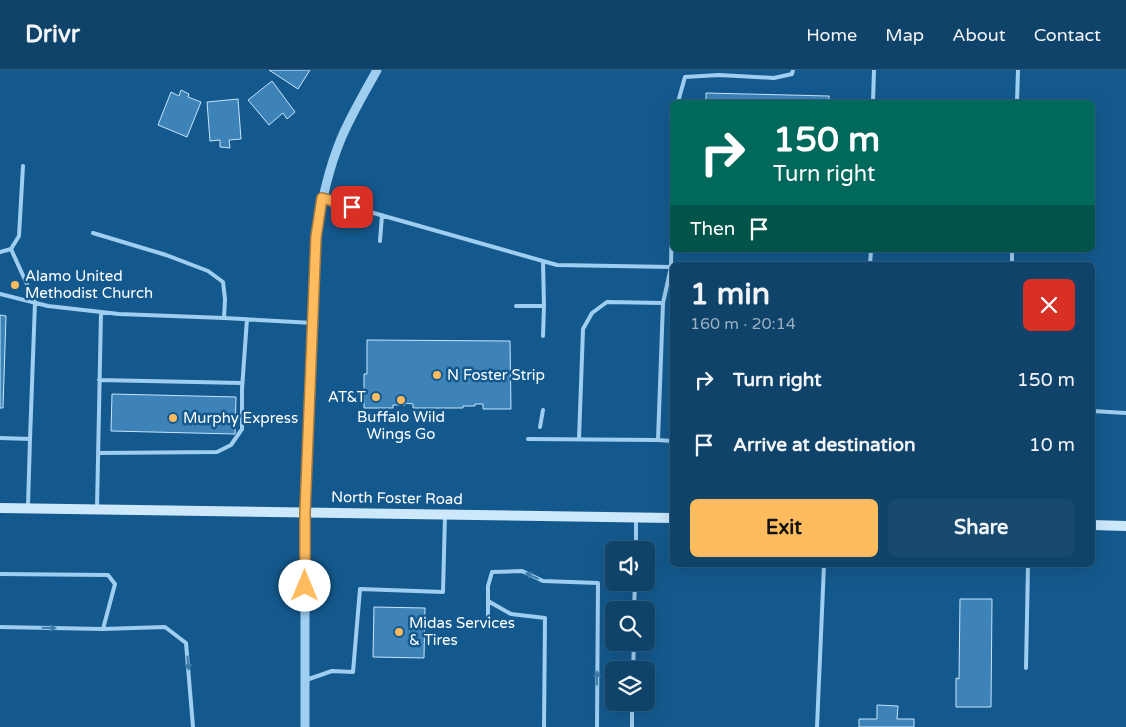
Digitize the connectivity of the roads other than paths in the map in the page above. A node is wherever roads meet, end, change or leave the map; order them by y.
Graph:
1 (377, 70) edge
2 (794, 70) edge
3 (874, 70) edge
4 (1018, 70) edge
5 (679, 100) edge
6 (873, 100) edge
7 (1017, 100) edge
8 (23, 166) dead end
9 (322, 198) junction
10 (382, 215) junction
11 (93, 234) dead end
12 (380, 241) dead end
13 (11, 249) junction
14 (0, 252) edge
15 (543, 261) junction
16 (670, 267) edge
17 (670, 275) edge
18 (0, 294) edge
19 (35, 302) junction
20 (663, 303) junction
21 (516, 306) dead end
22 (544, 306) junction
23 (101, 313) junction
24 (224, 318) junction
25 (247, 319) junction
26 (313, 323) junction
27 (543, 336) dead end
28 (99, 380) junction
29 (242, 383) junction
30 (543, 410) dead end
31 (1095, 411) edge
32 (1126, 412) edge
33 (540, 427) dead end
34 (0, 438) edge
35 (30, 439) junction
36 (528, 439) dead end
37 (579, 439) junction
38 (658, 440) junction
39 (670, 441) edge
40 (98, 453) junction
41 (0, 508) edge
42 (28, 509) junction
43 (98, 509) junction
44 (305, 512) junction
45 (445, 514) junction
46 (636, 517) junction
47 (670, 518) edge
48 (1095, 525) edge
49 (1126, 526) edge
50 (636, 541) edge
51 (824, 567) edge
52 (1028, 567) edge
53 (0, 574) edge
54 (488, 601) junction
55 (488, 619) dead end
56 (0, 627) edge
57 (103, 629) junction
58 (1026, 668) dead end
59 (306, 680) junction
60 (632, 711) edge
61 (193, 727) edge
62 (305, 727) edge
63 (544, 727) edge
64 (596, 727) edge
65 (632, 727) edge
66 (817, 727) edge

1 - 9 street
2 - 5 lane
3 - 6 lane
4 - 7 lane
8 - 13 lane
9 - 10 lane
9 - 26 street
10 - 12 lane
10 - 15 lane
11 - 24 lane
13 - 14 lane
13 - 19 lane
15 - 16 lane
15 - 22 lane
17 - 20 lane
18 - 19 lane
19 - 23 lane
19 - 35 lane
20 - 37 lane
20 - 38 lane
21 - 22 lane
22 - 27 lane
23 - 24 lane
23 - 28 lane
24 - 25 lane
25 - 26 lane
25 - 29 lane
26 - 44 street
28 - 29 lane
28 - 40 lane
29 - 40 lane
30 - 33 lane
31 - 32 lane
34 - 35 lane
35 - 42 lane
36 - 37 lane
37 - 38 lane
38 - 39 lane
40 - 43 lane
41 - 42 main road, North Foster Road
42 - 43 main road, North Foster Road
43 - 44 main road, North Foster Road
44 - 45 main road, North Foster Road
44 - 59 street
45 - 46 main road, North Foster Road
45 - 59 lane
46 - 47 main road, North Foster Road
46 - 50 lane
48 - 49 main road
51 - 66 lane
52 - 58 lane
53 - 57 lane
54 - 55 lane
54 - 63 lane
64 -> 54 lane
56 -> 57 lane
57 -> 61 lane
59 - 62 street
60 - 65 lane

